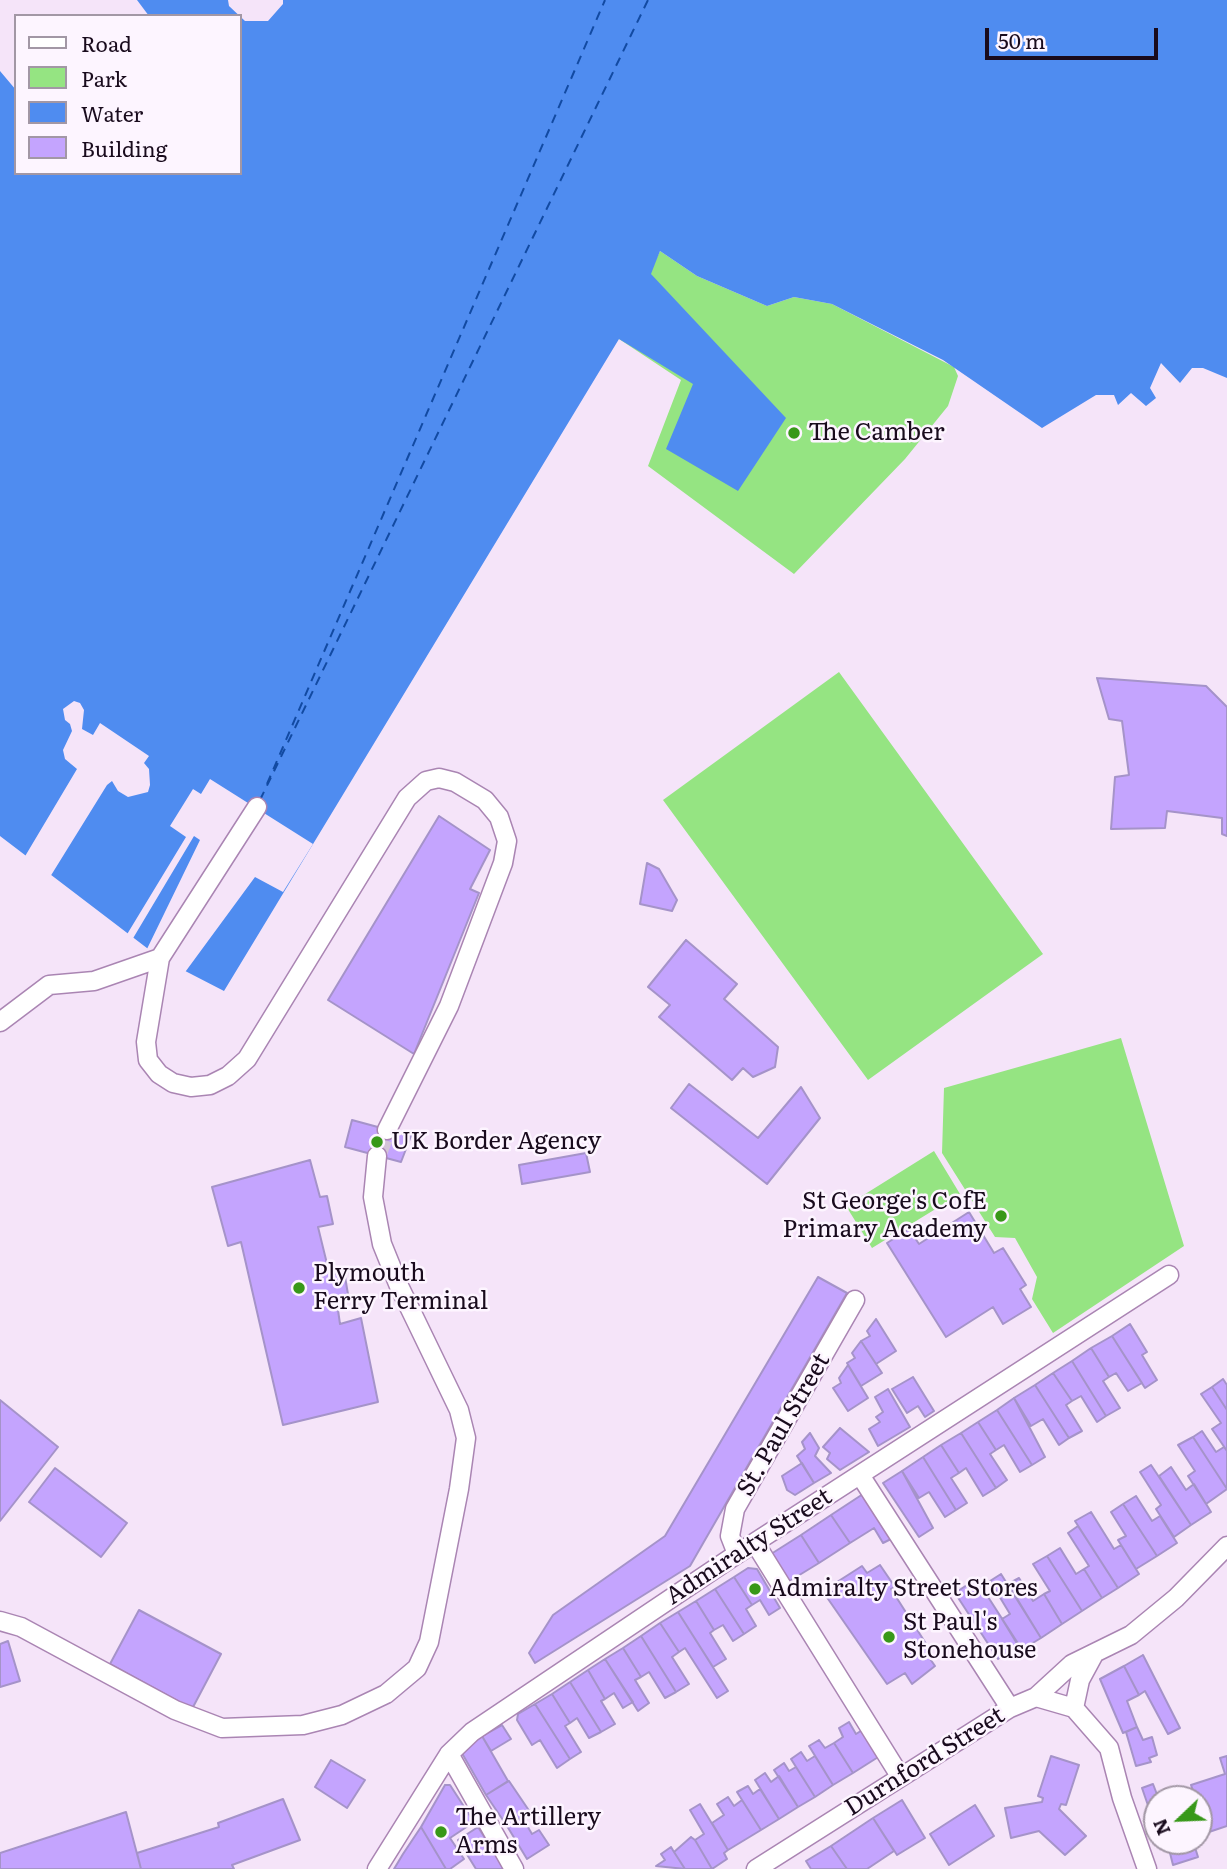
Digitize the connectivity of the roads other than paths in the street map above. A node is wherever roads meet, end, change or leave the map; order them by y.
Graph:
1 (257, 807) dead end
2 (160, 958) junction
3 (0, 1022) edge
4 (387, 1130) tunnel mouth
5 (377, 1156) tunnel mouth
6 (1169, 1275) dead end
7 (855, 1300) dead end
8 (860, 1475) junction
9 (755, 1543) junction
10 (1227, 1546) edge
11 (737, 1554) junction
12 (0, 1621) edge
13 (1093, 1656) junction
14 (1036, 1697) junction
15 (1010, 1708) junction
16 (1074, 1708) junction
17 (449, 1754) junction
18 (900, 1776) junction
19 (377, 1869) edge
20 (514, 1869) edge
21 (756, 1869) edge
22 (1147, 1869) edge

1 - 2 street
2 - 3 street
2 - 4 street
5 - 12 street
6 - 8 street, Admiralty Street
7 - 11 street, St. Paul Street
8 - 9 street, Admiralty Street
8 - 15 street
9 - 11 street, Admiralty Street
9 - 18 street
10 - 13 street, Durnford Street
11 - 17 street, Admiralty Street
13 - 14 street, Durnford Street
13 - 16 street
14 - 15 street, Durnford Street
14 - 16 street
15 - 18 street, Durnford Street
16 - 22 street
17 - 19 street, Admiralty Street
17 - 20 street
18 - 21 street, Durnford Street

